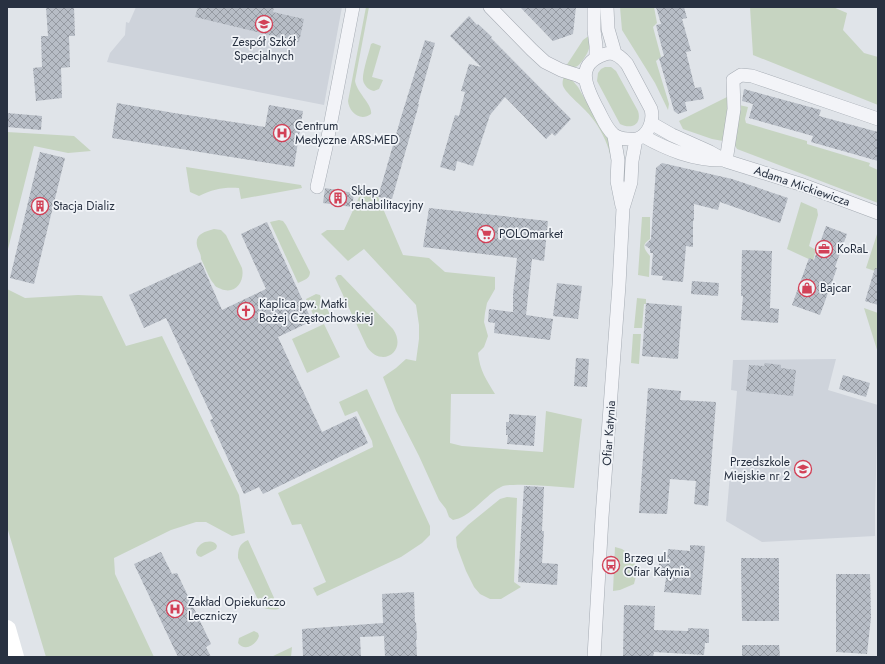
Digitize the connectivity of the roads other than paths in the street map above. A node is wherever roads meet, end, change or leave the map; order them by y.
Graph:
1 (353, 7) edge
2 (490, 7) edge
3 (594, 7) edge
4 (606, 7) edge
5 (615, 53) junction
6 (596, 58) junction
7 (585, 79) junction
8 (878, 119) edge
9 (651, 123) junction
10 (614, 136) junction
11 (639, 137) junction
12 (726, 161) junction
13 (317, 187) dead end
14 (623, 208) junction
15 (878, 213) edge
16 (7, 629) edge
17 (15, 657) edge
18 (594, 657) edge

1 - 13 street
2 - 7 street
3 - 6 street
4 - 5 street
5 - 6 street
5 - 9 street
6 - 7 street
7 - 10 street
8 - 12 street
9 - 11 street
9 - 12 street, Adama Mickiewicza
10 - 11 street
10 - 14 street, Ofiar Katynia
11 - 12 street, Adama Mickiewicza
11 - 14 street, Ofiar Katynia
12 - 15 street, Adama Mickiewicza
14 - 18 street, Ofiar Katynia
16 - 17 main road

